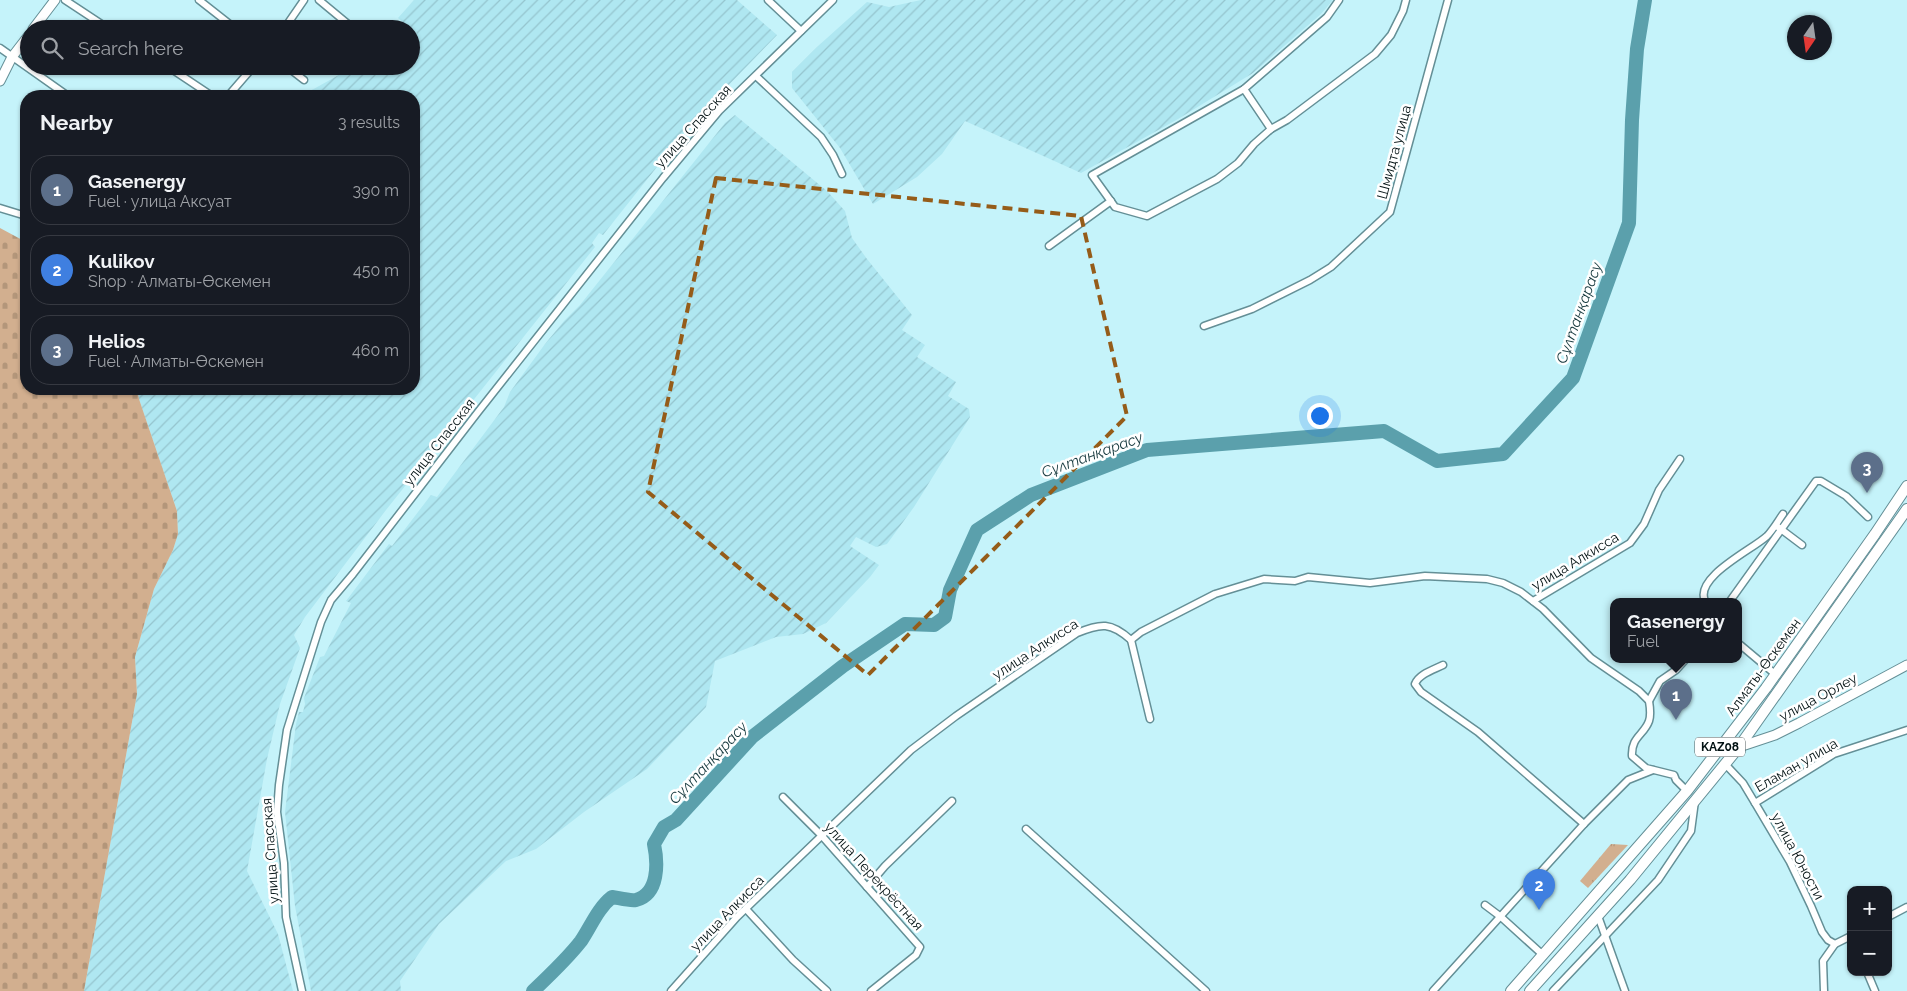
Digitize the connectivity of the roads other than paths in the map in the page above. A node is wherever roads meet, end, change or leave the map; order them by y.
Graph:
1 (55, 0) edge
2 (65, 0) edge
3 (199, 0) edge
4 (304, 0) edge
5 (319, 0) edge
6 (768, 0) edge
7 (833, 0) edge
8 (1338, 0) edge
9 (1406, 0) edge
10 (1448, 0) edge
11 (41, 20) edge
12 (95, 20) edge
13 (225, 20) edge
14 (290, 20) edge
15 (343, 20) edge
16 (801, 31) junction
17 (20, 47) edge
18 (0, 48) edge
19 (12, 57) junction
20 (20, 63) edge
21 (38, 75) edge
22 (180, 75) edge
23 (246, 75) edge
24 (298, 75) edge
25 (756, 76) junction
26 (304, 80) dead end
27 (0, 81) edge
28 (1244, 89) junction
29 (59, 90) edge
30 (203, 90) edge
31 (233, 90) edge
32 (1271, 129) junction
33 (842, 174) dead end
34 (1111, 201) junction
35 (0, 208) edge
36 (20, 214) edge
37 (1049, 246) dead end
38 (1204, 326) dead end
39 (1680, 459) dead end
40 (1907, 486) edge
41 (1907, 508) edge
42 (1783, 514) dead end
43 (1868, 517) dead end
44 (1778, 527) junction
45 (1802, 545) dead end
46 (1704, 598) edge
47 (1732, 598) edge
48 (1533, 601) junction
49 (1131, 640) junction
50 (1742, 646) edge
51 (1682, 663) edge
52 (1443, 665) dead end
53 (1907, 665) edge
54 (1775, 674) junction
55 (1649, 701) junction
56 (1150, 719) dead end
57 (1907, 730) edge
58 (1739, 747) junction
59 (1725, 764) junction
60 (1653, 770) junction
61 (1687, 791) junction
62 (783, 797) dead end
63 (1695, 800) junction
64 (952, 801) dead end
65 (1755, 803) junction
66 (1584, 824) junction
67 (1026, 829) dead end
68 (822, 836) junction
69 (867, 887) junction
70 (1485, 905) dead end
71 (1907, 907) edge
72 (746, 909) junction
73 (1892, 915) edge
74 (1598, 916) junction
75 (1501, 917) junction
76 (1605, 936) junction
77 (1847, 938) edge
78 (1836, 944) junction
79 (1543, 955) junction
80 (1868, 976) edge
81 (302, 991) edge
82 (671, 991) edge
83 (827, 991) edge
84 (871, 991) edge
85 (1206, 991) edge
86 (1433, 991) edge
87 (1511, 991) edge
88 (1530, 991) edge
89 (1553, 991) edge
90 (1624, 991) edge
91 (1824, 991) edge
92 (1875, 991) edge

1 - 11 street
2 - 12 street
3 - 13 street
4 - 14 street
5 - 15 street
6 - 16 street
7 - 16 street, улица Спасская
8 - 28 street
9 - 32 street
10 - 38 street, Шмидта улица
16 - 25 street, улица Спасская
17 - 19 street
18 - 19 street
19 - 20 street
19 - 27 street
21 - 29 street
22 - 30 street
23 - 31 street
24 - 26 street
25 - 33 street
25 - 81 street, улица Спасская
28 - 32 street
28 - 34 street
32 - 34 street
34 - 37 street
35 - 36 street
39 - 48 street, улица Алкисса
40 - 54 main road, Алматы-Өскемен / KAZ08
41 - 58 main road, Алматы-Өскемен / KAZ08
42 - 44 street
43 - 44 street
44 - 45 street
44 - 46 street
44 - 47 street
48 - 49 street, улица Алкисса
48 - 55 street
49 - 56 street
49 - 68 street, улица Алкисса
50 - 54 street
51 - 55 street
52 - 66 street
53 - 58 street, улица Орлеу
54 - 61 main road, Алматы-Өскемен / KAZ08
55 - 60 street
57 - 65 street, Еламан улица
58 - 59 main road, Алматы-Өскемен / KAZ08
59 - 63 main road, Алматы-Өскемен / KAZ08
59 - 65 street, улица Юности
60 - 61 street
60 - 66 street
61 - 79 main road, Алматы-Өскемен / KAZ08
62 - 68 street, улица Перекрёстная
63 - 74 main road, Алматы-Өскемен / KAZ08
63 - 76 street
64 - 69 street
65 - 78 street, улица Юности
66 - 75 street
67 - 85 street
68 - 69 street, улица Перекрёстная
68 - 72 street, улица Алкисса
69 - 84 street, улица Перекрёстная
70 - 75 street
71 - 73 street
72 - 82 street, улица Алкисса
72 - 83 street
74 - 76 street
74 - 88 main road, Алматы-Өскемен / KAZ08
75 - 79 street
75 - 86 street
76 - 89 street
76 - 90 street
77 - 78 street
78 - 91 street
79 - 87 main road, Алматы-Өскемен / KAZ08
80 - 92 street

